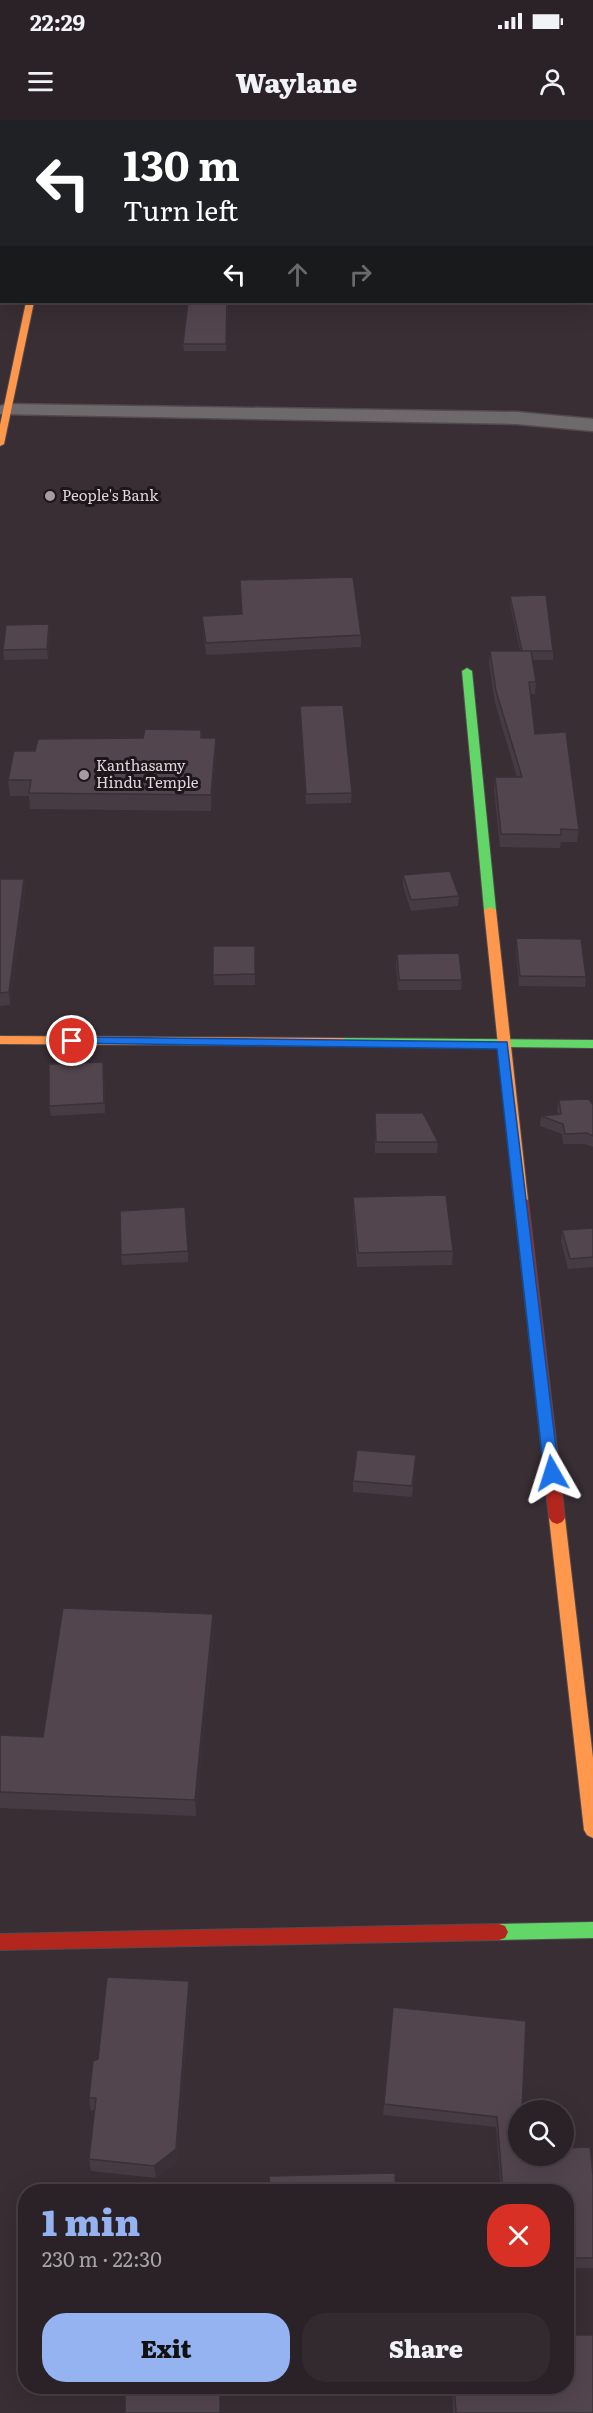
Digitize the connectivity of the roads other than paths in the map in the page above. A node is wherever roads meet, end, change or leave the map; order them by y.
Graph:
1 (30, 303) edge
2 (7, 410) junction
3 (593, 425) edge
4 (0, 444) edge
5 (467, 671) dead end
6 (0, 1040) edge
7 (593, 1044) edge
8 (503, 1045) junction
9 (593, 1830) edge
10 (593, 1929) edge
11 (0, 1942) edge

1 - 2 main road
2 - 3 street
2 - 4 main road
5 - 8 main road
6 - 8 main road
7 - 8 main road
8 - 9 main road
10 - 11 main road

